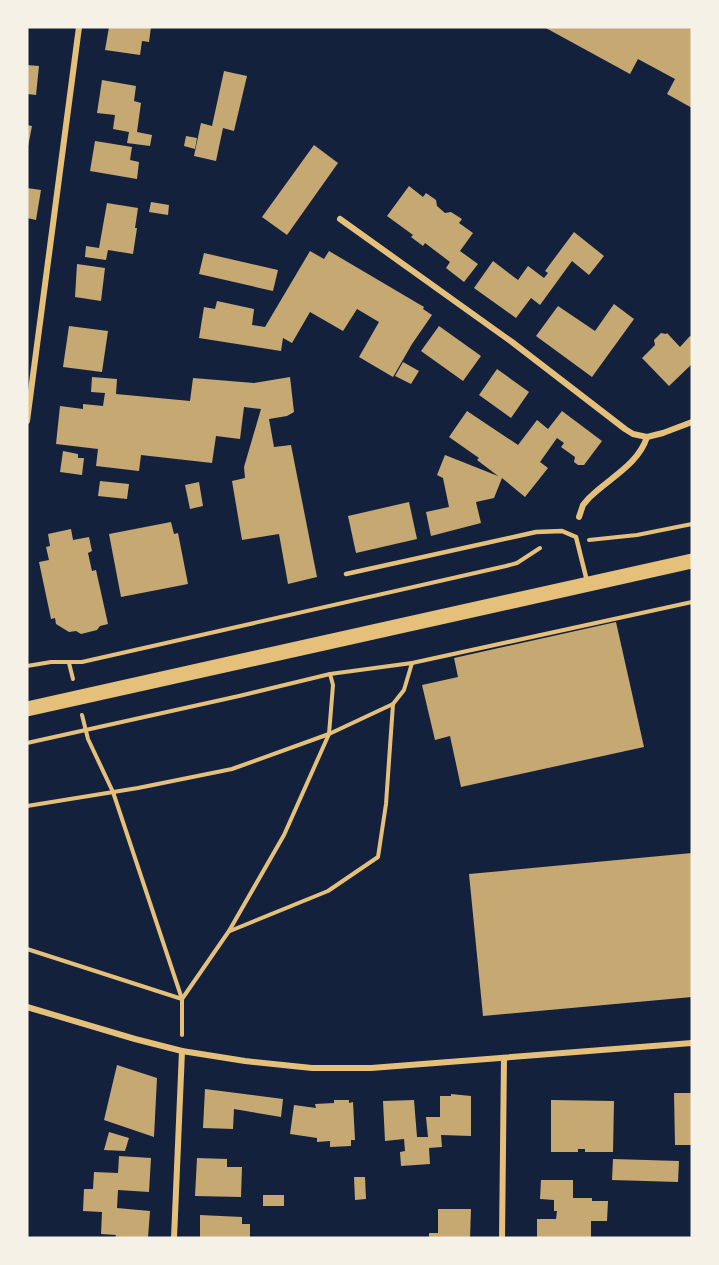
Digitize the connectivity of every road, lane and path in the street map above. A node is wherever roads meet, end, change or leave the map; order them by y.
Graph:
1 (79, 27) edge
2 (340, 219) dead end
3 (27, 421) edge
4 (692, 422) edge
5 (647, 437) junction
6 (579, 517) dead end
7 (692, 524) edge
8 (578, 542) junction
9 (544, 547) dead end
10 (692, 561) edge
11 (346, 574) dead end
12 (588, 584) junction
13 (692, 602) edge
14 (412, 663) junction
15 (27, 666) edge
16 (330, 674) junction
17 (393, 704) junction
18 (27, 709) edge
19 (329, 734) junction
20 (27, 743) edge
21 (92, 747) dead end
22 (113, 792) junction
23 (27, 806) edge
24 (229, 931) junction
25 (27, 949) edge
26 (182, 999) junction
27 (27, 1007) edge
28 (692, 1043) edge
29 (182, 1051) junction
30 (504, 1058) junction
31 (174, 1238) edge
32 (502, 1238) edge

1 - 3 street
2 - 5 street
4 - 5 street
5 - 6 street
7 - 8 path
8 - 11 lane
8 - 12 lane
9 - 15 path
10 - 12 main road
12 - 18 main road
13 - 14 path
14 - 16 path
14 - 17 path
16 - 19 path
16 - 20 path
17 - 19 path
17 - 24 path
19 - 22 path
19 - 24 path
21 - 22 path
22 - 23 path
22 - 26 path
24 - 26 path
25 - 26 path
26 - 29 path
27 - 29 street
28 - 30 street
29 - 30 street
29 - 31 street
30 - 32 street

